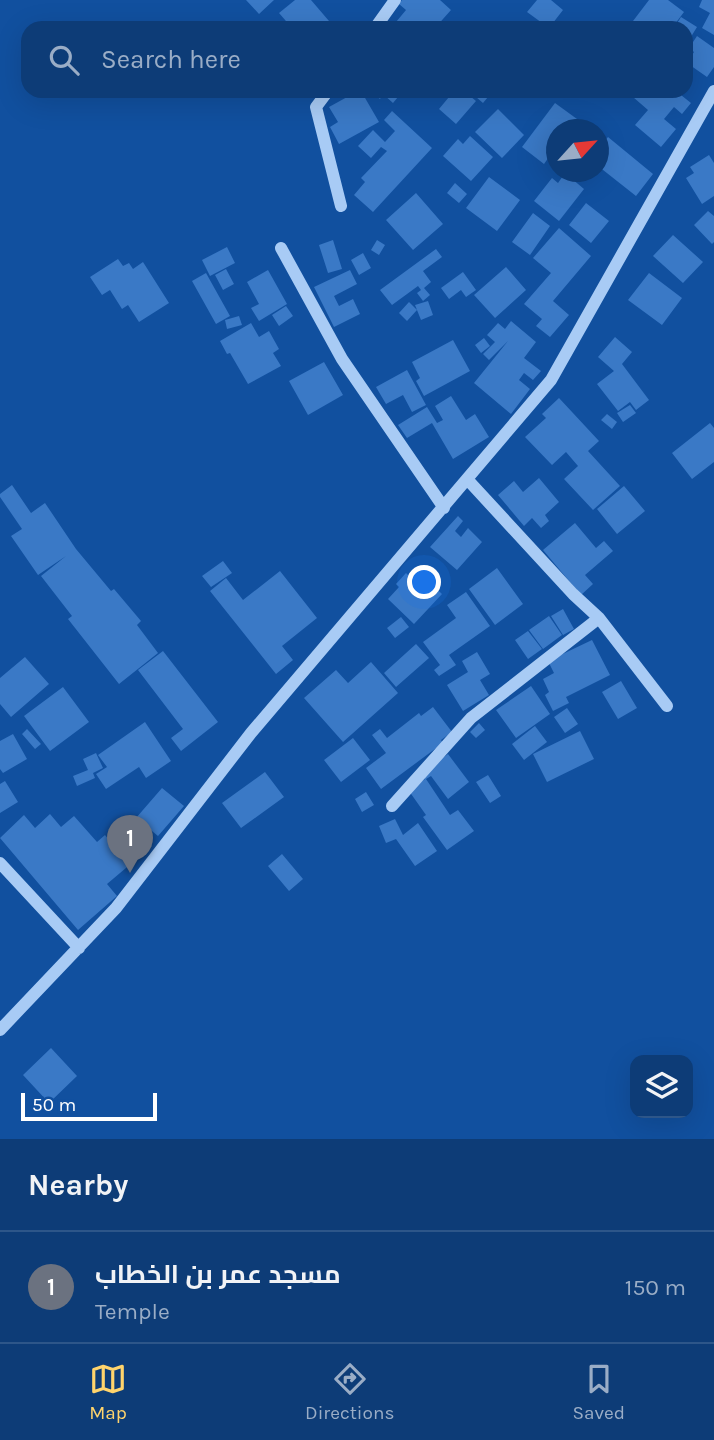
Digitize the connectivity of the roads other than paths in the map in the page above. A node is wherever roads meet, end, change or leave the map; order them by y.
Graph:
1 (395, 0) edge
2 (380, 21) edge
3 (714, 91) edge
4 (323, 98) edge
5 (341, 206) dead end
6 (281, 248) dead end
7 (467, 479) junction
8 (444, 508) junction
9 (599, 618) junction
10 (667, 706) dead end
11 (392, 806) dead end
12 (0, 863) edge
13 (79, 947) junction
14 (0, 1030) edge

1 - 2 street
3 - 7 street
4 - 5 street
6 - 8 street
7 - 8 street
7 - 9 street
8 - 13 street
9 - 10 street
9 - 11 street
12 - 13 street
13 - 14 street

